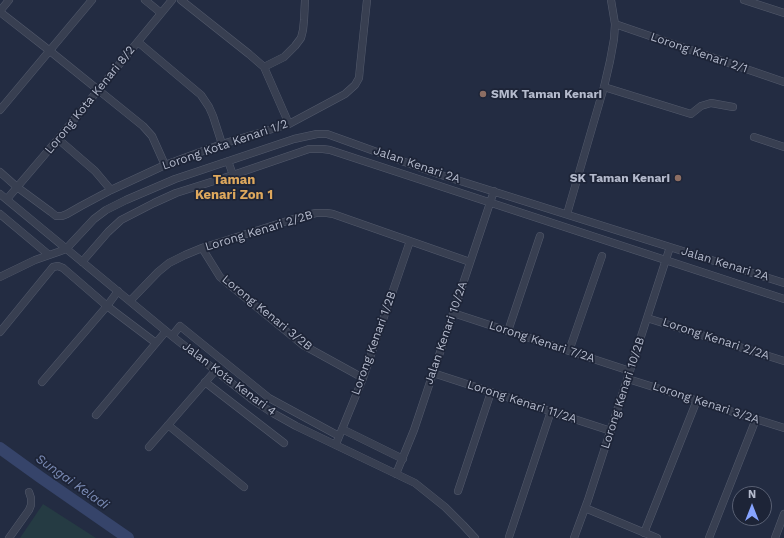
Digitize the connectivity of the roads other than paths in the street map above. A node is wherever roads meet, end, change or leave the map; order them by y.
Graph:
1 (9, 0) edge
2 (92, 0) edge
3 (145, 0) edge
4 (172, 0) edge
5 (180, 0) edge
6 (305, 0) edge
7 (367, 0) edge
8 (610, 0) edge
9 (744, 0) edge
10 (0, 12) edge
11 (161, 13) junction
12 (784, 13) edge
13 (615, 24) junction
14 (138, 42) junction
15 (50, 51) junction
16 (264, 68) junction
17 (784, 82) edge
18 (604, 87) junction
19 (98, 91) junction
20 (733, 107) dead end
21 (0, 110) edge
22 (289, 124) junction
23 (754, 137) dead end
24 (58, 139) junction
25 (222, 144) junction
26 (784, 147) edge
27 (228, 161) junction
28 (165, 165) junction
29 (0, 172) edge
30 (232, 175) junction
31 (17, 187) junction
32 (111, 190) junction
33 (494, 191) junction
34 (0, 194) edge
35 (7, 199) junction
36 (490, 203) junction
37 (0, 214) edge
38 (567, 214) junction
39 (540, 236) dead end
40 (410, 241) junction
41 (670, 247) junction
42 (202, 248) junction
43 (66, 249) junction
44 (48, 255) junction
45 (602, 256) dead end
46 (666, 261) junction
47 (82, 262) junction
48 (470, 262) junction
49 (0, 277) edge
50 (784, 283) edge
51 (118, 291) junction
52 (784, 299) edge
53 (130, 301) junction
54 (107, 306) junction
55 (453, 313) junction
56 (648, 318) junction
57 (166, 331) junction
58 (508, 331) junction
59 (0, 332) edge
60 (172, 336) junction
61 (156, 343) junction
62 (568, 351) junction
63 (784, 361) edge
64 (215, 371) junction
65 (433, 373) junction
66 (629, 375) junction
67 (363, 378) junction
68 (42, 382) dead end
69 (205, 382) junction
70 (491, 392) junction
71 (697, 400) junction
72 (551, 411) junction
73 (96, 415) dead end
74 (756, 419) junction
75 (168, 425) junction
76 (784, 428) edge
77 (611, 431) junction
78 (340, 432) junction
79 (284, 443) dead end
80 (336, 444) junction
81 (149, 447) dead end
82 (403, 459) junction
83 (396, 474) junction
84 (244, 487) dead end
85 (458, 491) dead end
86 (30, 492) dead end
87 (585, 508) junction
88 (784, 514) edge
89 (644, 533) junction
90 (509, 536) dead end
91 (9, 538) edge
92 (475, 538) edge
93 (574, 538) edge
94 (657, 538) edge
95 (709, 538) edge
96 (774, 538) edge

1 - 10 street
2 - 15 street
3 - 11 street
4 - 11 street, Lorong Kota Kenari 8/2
5 - 16 street
6 - 16 street
7 - 22 street, Lorong Kota Kenari 1/2
8 - 13 street
9 - 12 street
10 - 15 street
11 - 14 street, Lorong Kota Kenari 8/2
13 - 17 street, Lorong Kenari 2/1
13 - 18 street
14 - 19 street, Lorong Kota Kenari 8/2
14 - 25 street
15 - 19 street
15 - 21 street
16 - 22 street
18 - 20 street
18 - 38 street
19 - 24 street, Lorong Kota Kenari 8/2
19 - 28 street
22 - 25 street, Lorong Kota Kenari 1/2
23 - 26 street
24 - 31 street, Lorong Kota Kenari 8/2
24 - 32 street
25 - 28 street, Lorong Kota Kenari 1/2
27 - 30 street
27 - 33 street, Jalan Kenari 2A
27 - 43 street, Jalan Kenari 2A
28 - 32 street, Lorong Kota Kenari 1/2
29 - 31 street, Lorong Kota Kenari 1/2
30 - 36 street, Jalan Kenari 2A
30 - 47 street, Jalan Kenari 2A
31 - 32 street, Lorong Kota Kenari 1/2
31 - 35 street, Lorong Kota Kenari 8/2
33 - 36 street, Jalan Kenari 10/2A
33 - 38 street, Jalan Kenari 2A
34 - 35 street, Jalan Kota Kenari 4
35 - 43 street, Jalan Kota Kenari 4
36 - 46 street, Jalan Kenari 2A
36 - 48 street, Jalan Kenari 10/2A
37 - 44 street
38 - 41 street, Jalan Kenari 2A
39 - 58 street
40 - 42 street, Lorong Kenari 2/2B
40 - 48 street, Lorong Kenari 2/2B
40 - 67 street, Lorong Kenari 1/2B
41 - 46 street, Lorong Kenari 10/2B
41 - 50 street, Jalan Kenari 2A
42 - 53 street, Lorong Kenari 2/2B
42 - 67 street, Lorong Kenari 3/2B
43 - 44 street
43 - 47 street, Jalan Kota Kenari 4
44 - 49 street
45 - 62 street
46 - 52 street, Jalan Kenari 2A
46 - 56 street, Lorong Kenari 10/2B
47 - 51 street, Jalan Kota Kenari 4
48 - 55 street, Jalan Kenari 10/2A
51 - 53 street, Jalan Kota Kenari 4
51 - 54 street
53 - 57 street, Jalan Kota Kenari 4
54 - 59 street
54 - 61 street
54 - 68 street
55 - 58 street, Lorong Kenari 7/2A
55 - 65 street, Jalan Kenari 10/2A
56 - 63 street, Lorong Kenari 2/2A
56 - 66 street, Lorong Kenari 10/2B
57 - 60 street, Jalan Kota Kenari 4
57 - 61 street
58 - 62 street, Lorong Kenari 7/2A
60 - 64 street, Jalan Kota Kenari 4
60 - 78 street
61 - 73 street
62 - 66 street, Lorong Kenari 7/2A
64 - 69 street
64 - 80 street, Jalan Kota Kenari 4
65 - 70 street, Lorong Kenari 11/2A
65 - 82 street, Jalan Kenari 10/2A
66 - 71 street, Lorong Kenari 3/2A
66 - 77 street, Lorong Kenari 10/2B
67 - 78 street, Lorong Kenari 1/2B
69 - 75 street
69 - 79 street
70 - 72 street, Lorong Kenari 11/2A
70 - 85 street
71 - 74 street, Lorong Kenari 3/2A
71 - 89 street
72 - 77 street, Lorong Kenari 11/2A
72 - 90 street
74 - 76 street, Lorong Kenari 3/2A
74 - 95 street
75 - 81 street
75 - 84 street
77 - 87 street, Lorong Kenari 10/2B
78 - 80 street, Lorong Kenari 1/2B
78 - 82 street
80 - 83 street, Jalan Kota Kenari 4
82 - 83 street, Jalan Kenari 10/2A
83 - 92 street, Jalan Kota Kenari 4
86 - 91 street
87 - 89 street
87 - 93 street, Lorong Kenari 10/2B
88 - 96 street
89 - 94 street

